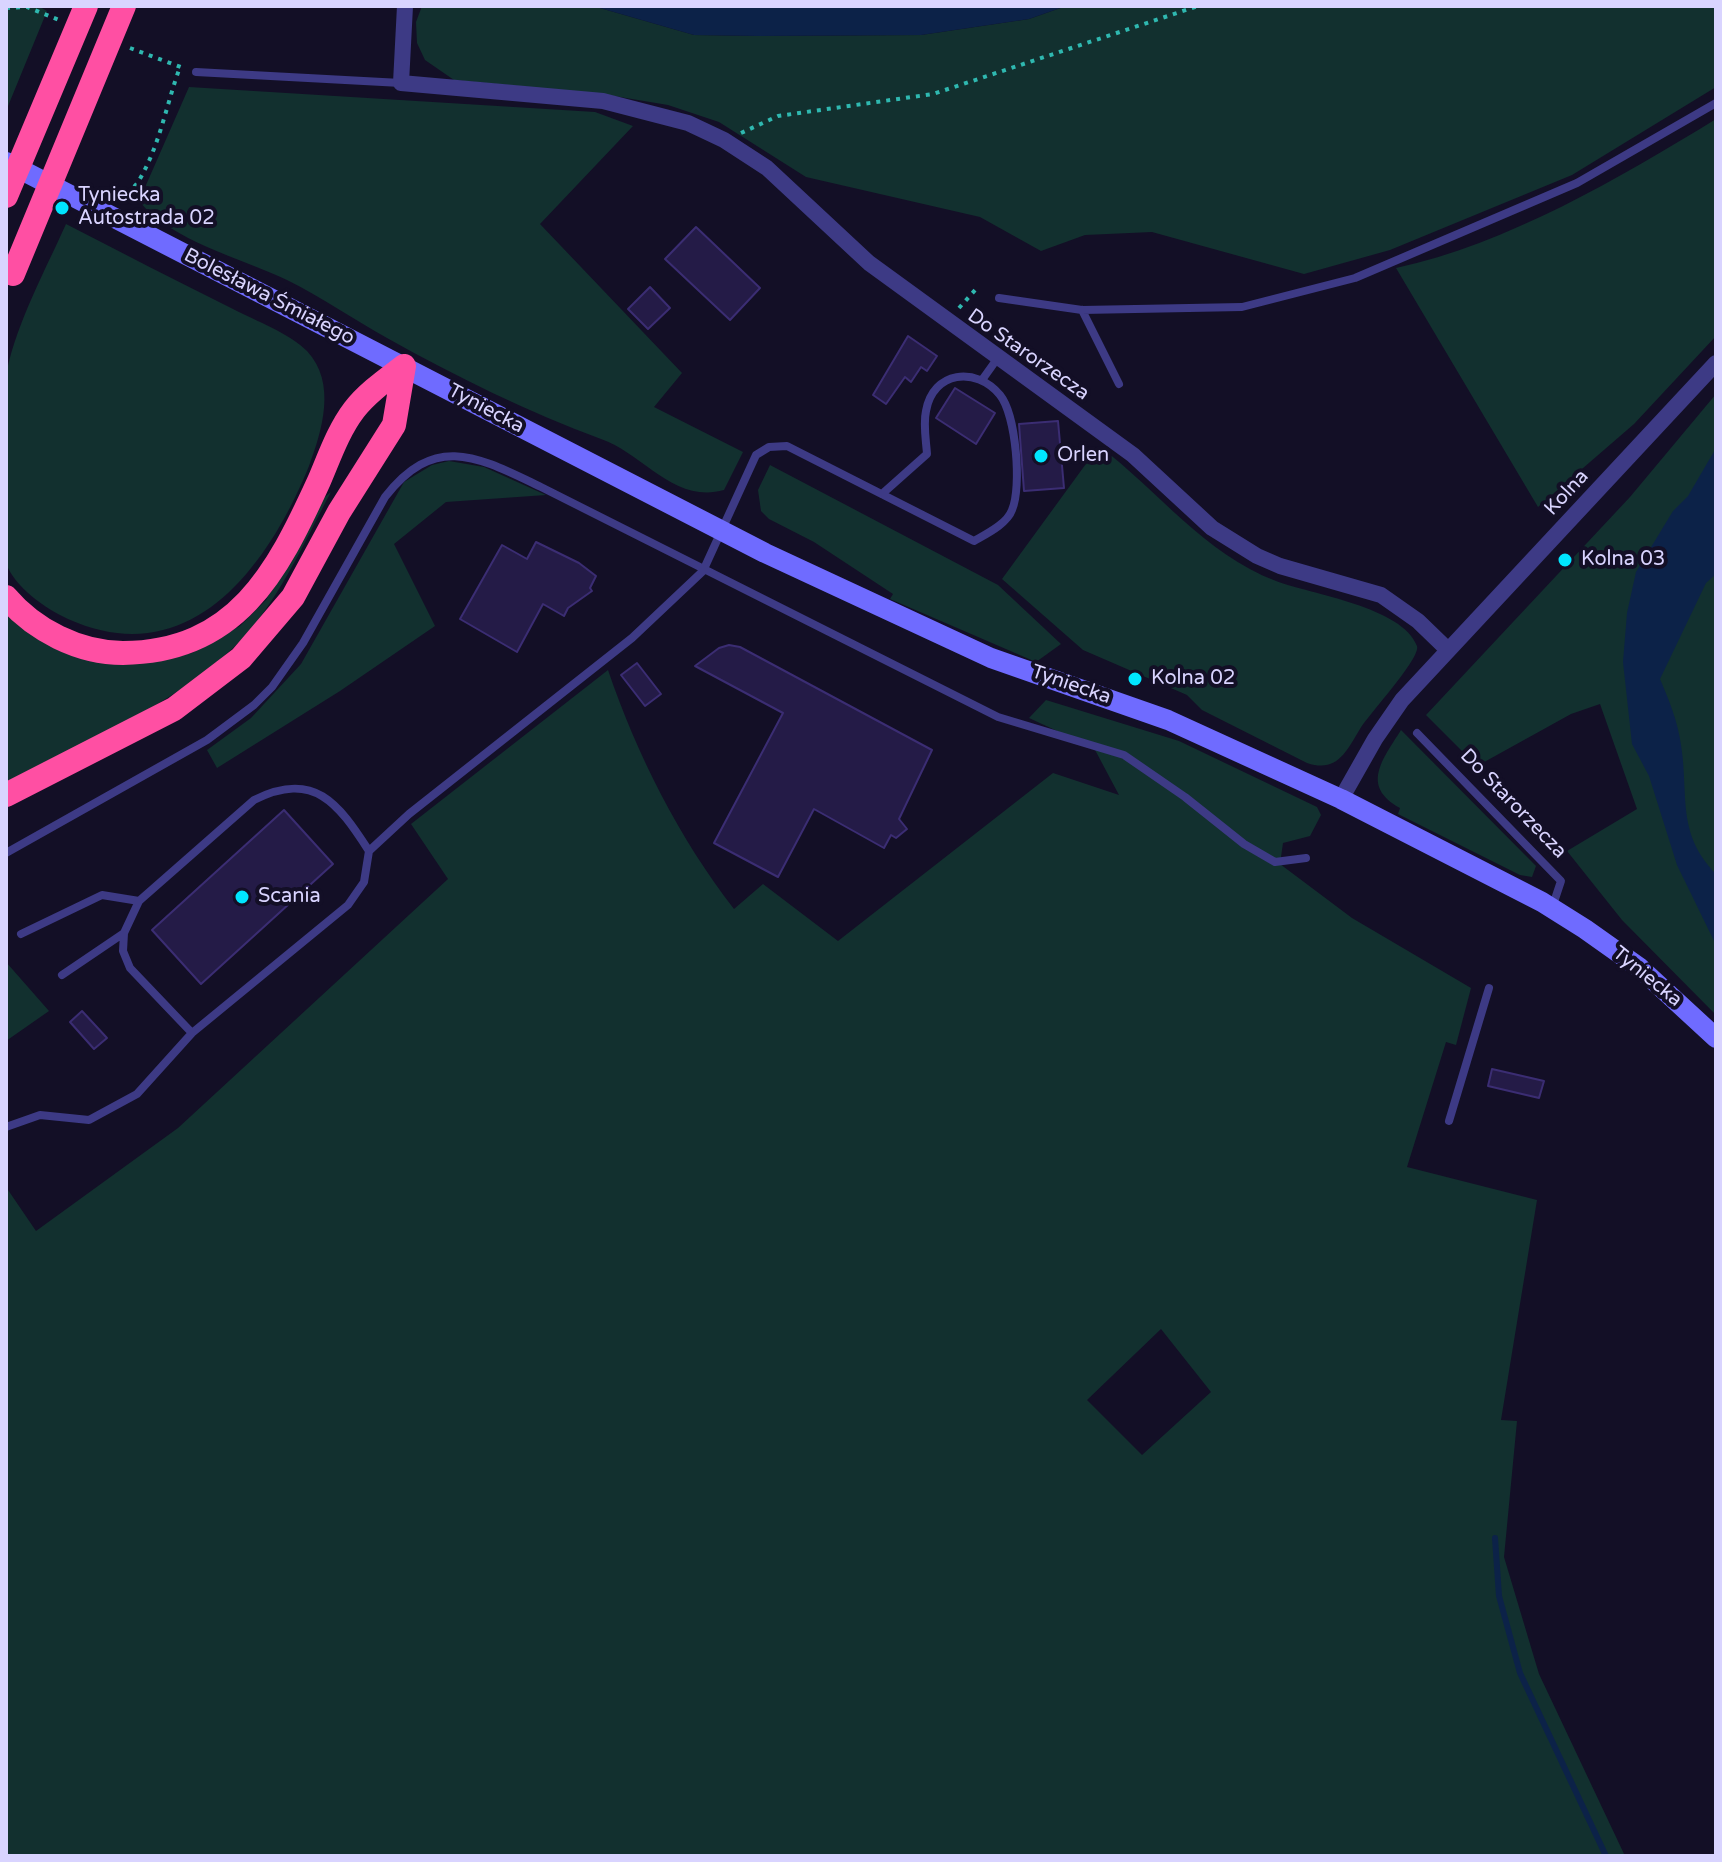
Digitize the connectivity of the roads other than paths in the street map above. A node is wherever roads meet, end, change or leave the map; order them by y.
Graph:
1 (86, 6) edge
2 (124, 6) edge
3 (405, 6) edge
4 (196, 72) dead end
5 (401, 83) junction
6 (1716, 103) edge
7 (6, 162) edge
8 (6, 196) edge
9 (9, 283) edge
10 (999, 298) dead end
11 (1082, 310) junction
12 (997, 359) junction
13 (1716, 363) edge
14 (404, 366) junction
15 (982, 380) junction
16 (1119, 384) dead end
17 (882, 494) junction
18 (722, 531) junction
19 (703, 571) junction
20 (6, 597) edge
21 (1448, 650) junction
22 (1417, 733) dead end
23 (6, 795) edge
24 (1341, 799) junction
25 (369, 851) junction
26 (6, 853) edge
27 (1306, 858) dead end
28 (139, 901) junction
29 (1552, 908) junction
30 (124, 933) junction
31 (21, 934) dead end
32 (62, 975) dead end
33 (1489, 988) dead end
34 (192, 1033) junction
35 (1716, 1038) edge
36 (1449, 1121) dead end
37 (6, 1127) edge

1 - 8 highway, bridge
2 - 9 highway, bridge
3 - 5 street
4 - 5 lane
5 - 12 street, Do Starorzecza
6 - 11 lane
7 - 14 street, Bolesława Śmiałego
10 - 11 lane
11 - 16 lane
12 - 15 lane
12 - 21 street, Do Starorzecza
13 - 21 street, Kolna
14 - 18 street, Tyniecka
14 - 20 highway
14 - 23 highway
15 - 17 lane
15 - 17 lane
17 - 18 lane
18 - 19 lane
18 - 24 street, Tyniecka
19 - 25 lane
19 - 26 lane
19 - 27 lane
21 - 24 street
22 - 29 lane, Do Starorzecza
24 - 29 street, Tyniecka
25 - 28 lane
25 - 34 lane
28 - 30 lane
28 - 31 lane
29 - 35 street, Tyniecka
30 - 32 lane
30 - 34 lane
33 - 36 lane
34 - 37 lane

